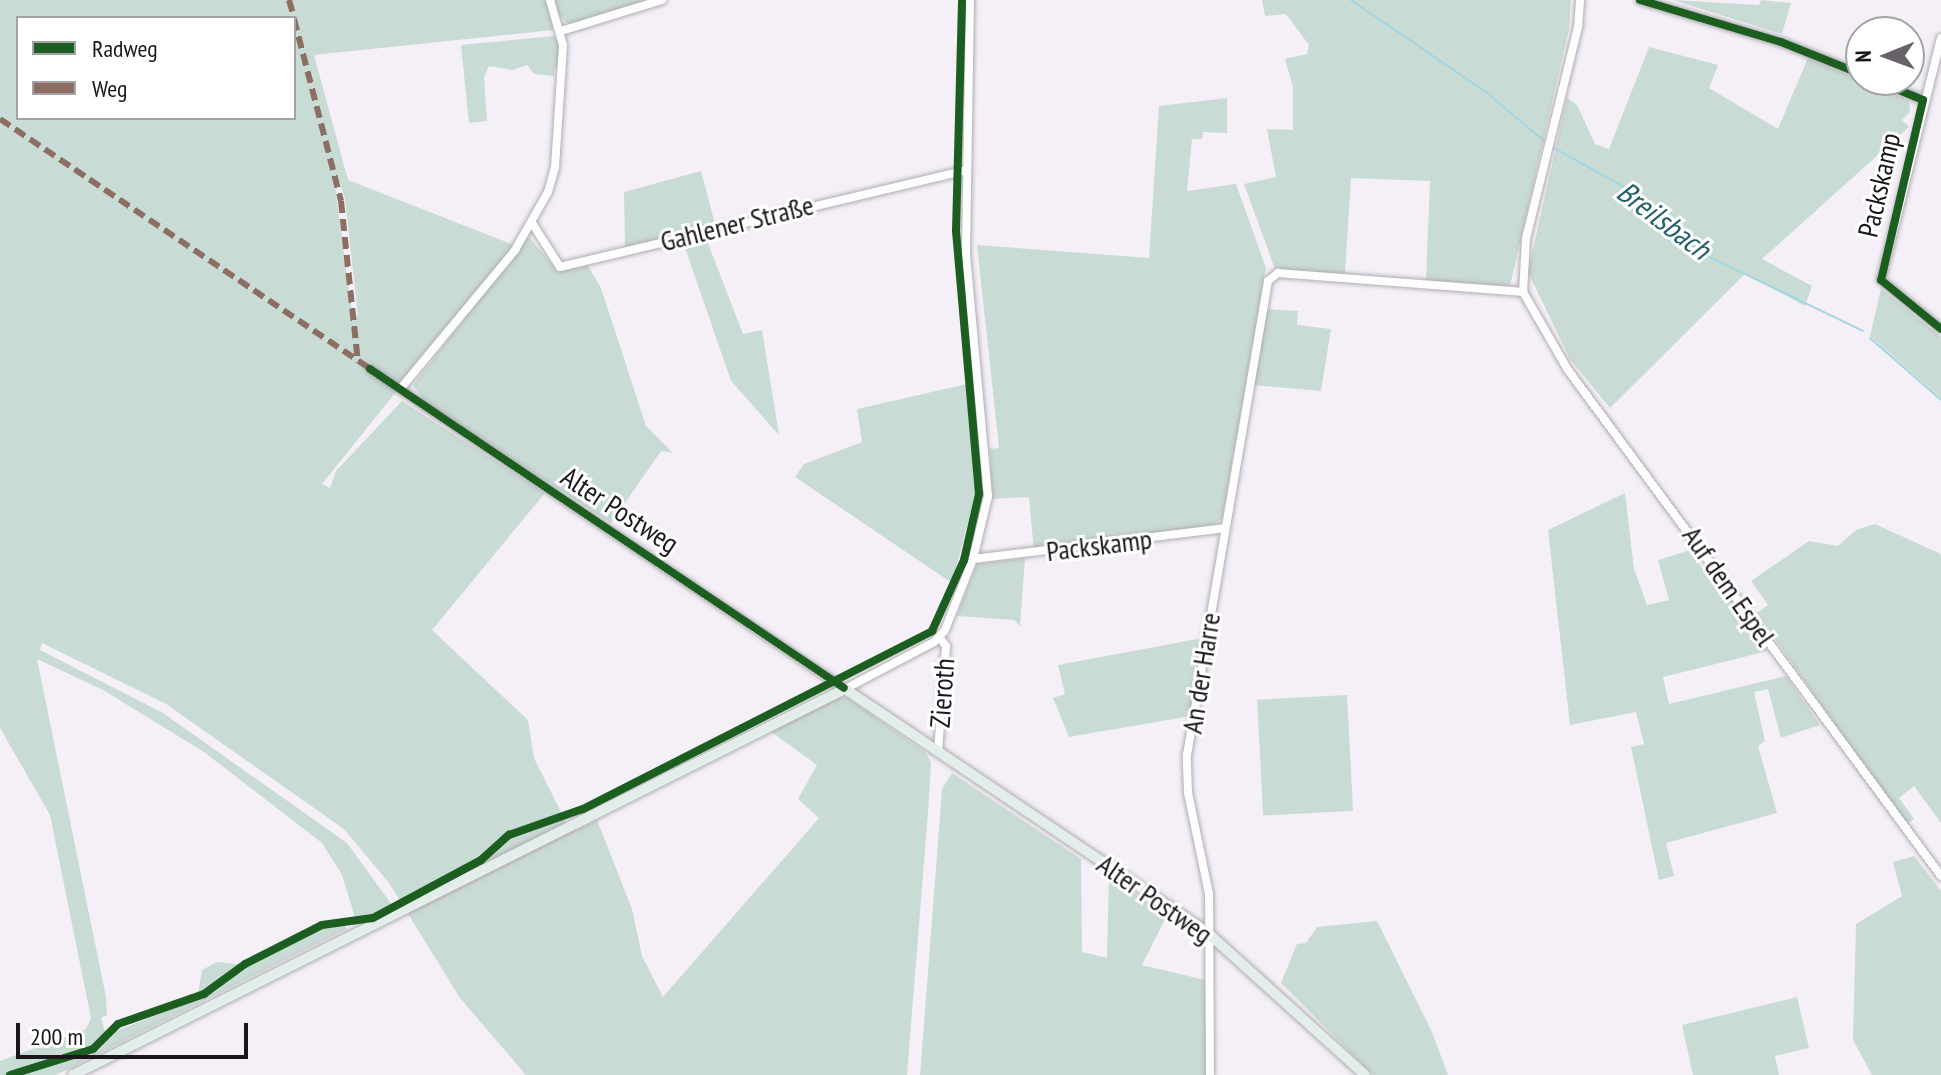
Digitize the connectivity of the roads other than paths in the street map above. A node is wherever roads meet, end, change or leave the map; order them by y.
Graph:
1 (550, 0) edge
2 (662, 0) edge
3 (970, 0) edge
4 (1580, 0) edge
5 (1640, 0) edge
6 (561, 31) junction
7 (1941, 38) edge
8 (1845, 68) edge
9 (1913, 96) edge
10 (1923, 100) junction
11 (967, 170) junction
12 (532, 223) junction
13 (1523, 292) junction
14 (1941, 329) edge
15 (370, 369) dead end
16 (401, 388) junction
17 (1224, 528) junction
18 (973, 559) junction
19 (940, 638) junction
20 (845, 689) junction
21 (938, 751) junction
22 (1941, 876) edge
23 (1209, 934) junction
24 (73, 1075) edge
25 (1210, 1075) edge
26 (1365, 1075) edge

1 - 6 street
2 - 6 street
3 - 11 street
4 - 13 street
5 - 8 street
6 - 12 street
7 - 10 street, Packskamp
9 - 10 street
10 - 14 street, Packskamp
11 - 12 street, Gahlener Straße
11 - 18 street
12 - 16 street
13 - 17 street, An der Harre
13 - 22 street, Auf dem Espel
15 - 16 street, Alter Postweg
16 - 20 street, Alter Postweg
17 - 18 street, Packskamp
17 - 23 street, An der Harre
18 - 19 street
19 - 20 street
19 - 21 street, Zieroth
20 - 21 main road, Alter Postweg
20 - 24 main road
21 - 23 main road, Alter Postweg
23 - 25 street, An der Harre
23 - 26 main road, Alter Postweg

